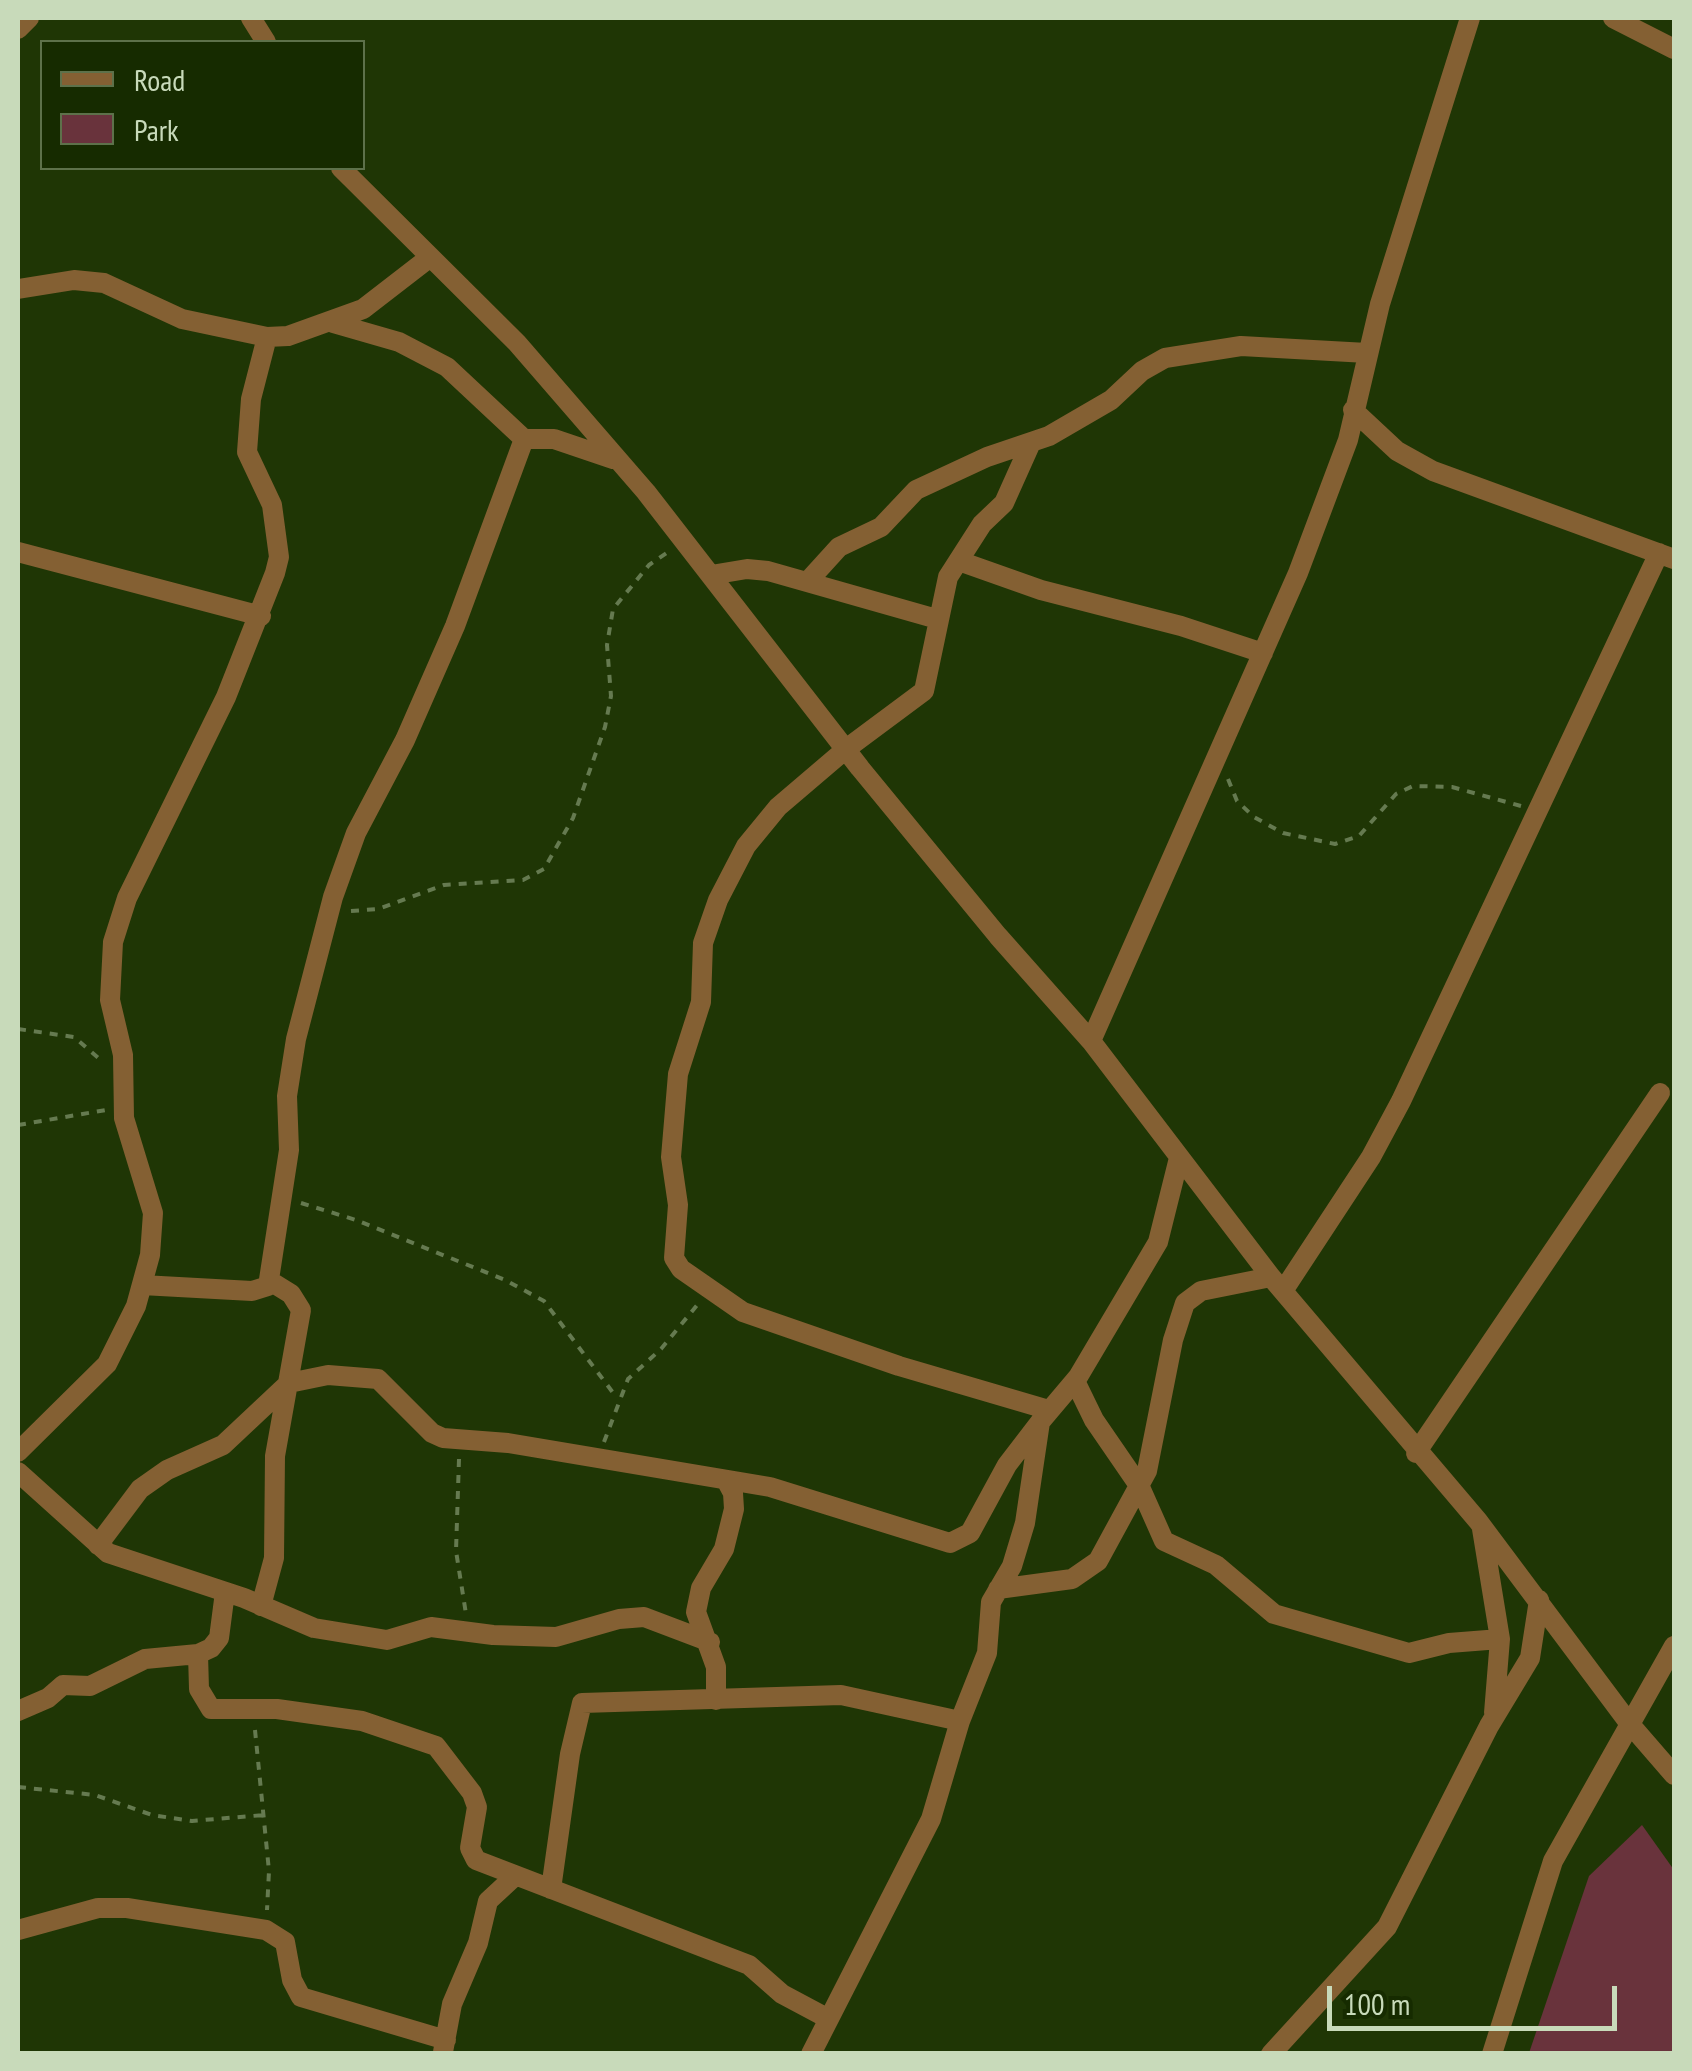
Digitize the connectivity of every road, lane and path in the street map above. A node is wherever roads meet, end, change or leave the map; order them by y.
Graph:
1 (30, 18) edge
2 (251, 18) edge
3 (1470, 18) edge
4 (1612, 18) edge
5 (18, 29) edge
6 (265, 40) edge
7 (1674, 49) edge
8 (343, 170) edge
9 (429, 258) junction
10 (18, 289) edge
11 (331, 323) junction
12 (267, 337) junction
13 (1368, 353) junction
14 (1353, 410) junction
15 (524, 439) junction
16 (1030, 445) junction
17 (619, 462) junction
18 (684, 540) junction
19 (18, 552) edge
20 (1667, 556) edge
21 (959, 560) junction
22 (712, 575) junction
23 (809, 580) junction
24 (261, 616) junction
25 (937, 620) junction
26 (1263, 652) junction
27 (846, 749) junction
28 (1220, 750) junction
29 (1536, 810) junction
30 (329, 912) junction
31 (18, 1028) edge
32 (1091, 1041) junction
33 (123, 1090) junction
34 (1660, 1093) dead end
35 (18, 1125) edge
36 (1179, 1158) junction
37 (282, 1199) junction
38 (270, 1280) junction
39 (142, 1284) junction
40 (1277, 1284) junction
41 (710, 1288) junction
42 (1074, 1381) junction
43 (288, 1384) junction
44 (616, 1398) junction
45 (1045, 1416) junction
46 (460, 1440) junction
47 (18, 1452) edge
48 (1416, 1452) junction
49 (600, 1460) junction
50 (18, 1472) edge
51 (726, 1480) junction
52 (1140, 1487) junction
53 (1482, 1527) junction
54 (98, 1545) junction
55 (998, 1588) junction
56 (225, 1592) junction
57 (1539, 1600) junction
58 (261, 1606) junction
59 (472, 1632) junction
60 (1500, 1639) junction
61 (710, 1642) junction
62 (1674, 1646) edge
63 (198, 1654) junction
64 (716, 1700) junction
65 (18, 1710) edge
66 (255, 1710) junction
67 (1494, 1718) junction
68 (960, 1720) junction
69 (1629, 1722) junction
70 (1674, 1776) edge
71 (18, 1787) edge
72 (264, 1815) junction
73 (515, 1876) junction
74 (551, 1890) junction
75 (18, 1930) edge
76 (266, 1930) junction
77 (827, 2018) junction
78 (444, 2047) edge
79 (811, 2054) edge
80 (1271, 2054) edge
81 (1492, 2054) edge

1 - 5 street
2 - 6 street
3 - 13 street
4 - 7 street
8 - 9 street
9 - 11 street
9 - 17 street
10 - 12 street
11 - 12 street
11 - 15 street
12 - 24 street
13 - 14 street
13 - 16 street
14 - 20 street
14 - 26 street
15 - 17 street
15 - 30 street
16 - 21 street
16 - 23 street
17 - 18 street
18 - 22 street
18 - 30 path
19 - 24 street
20 - 29 street
21 - 25 street
21 - 26 street
22 - 23 street
22 - 27 street
23 - 25 street
24 - 33 street
25 - 27 street
26 - 28 street
27 - 32 street
27 - 41 street
28 - 29 path
28 - 32 street
29 - 40 street
30 - 37 street
31 - 33 path
32 - 36 street
33 - 35 path
33 - 39 street
34 - 48 street
36 - 40 street
36 - 42 street
37 - 38 street
37 - 44 path
38 - 39 street
38 - 43 street
39 - 47 street
40 - 48 street
40 - 52 street
41 - 44 path
41 - 45 street
42 - 45 street
42 - 52 street
43 - 46 street
43 - 54 street
43 - 58 street
44 - 49 path
45 - 51 street
45 - 55 street
46 - 49 street
46 - 59 path
48 - 53 street
49 - 51 street
50 - 54 street
51 - 61 street
52 - 55 street
52 - 60 street
53 - 57 street
53 - 60 street
54 - 56 street
55 - 68 street
56 - 58 street
56 - 63 street
57 - 67 street
57 - 69 street
58 - 59 street
59 - 61 street
60 - 67 street
61 - 64 street
62 - 69 street
63 - 65 street
63 - 66 street
64 - 68 street
64 - 74 street
66 - 72 path
66 - 73 street
67 - 80 street
68 - 77 street
69 - 70 street
69 - 81 street
71 - 72 path
72 - 76 path
73 - 74 street
73 - 78 street
74 - 77 street
75 - 76 street
76 - 78 street
77 - 79 street

